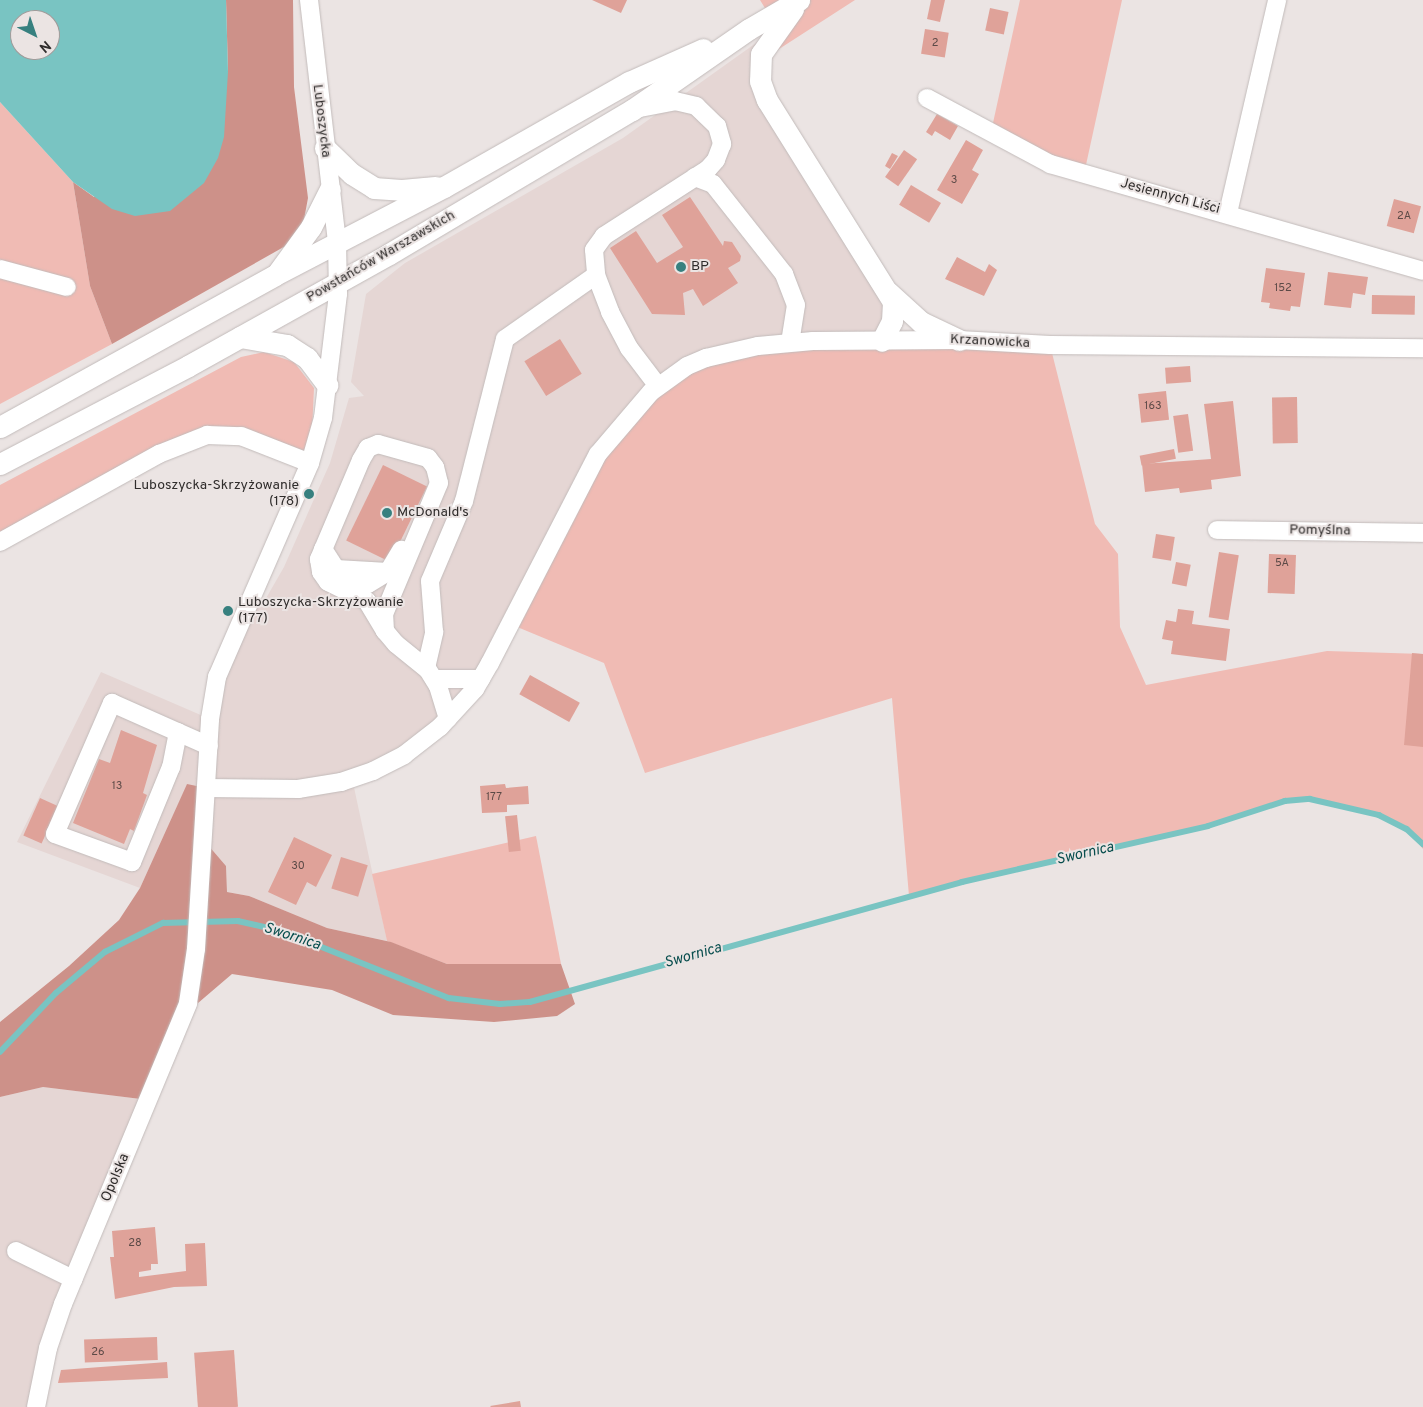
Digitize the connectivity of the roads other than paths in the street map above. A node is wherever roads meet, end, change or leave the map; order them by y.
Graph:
1 (309, 0) edge
2 (800, 0) edge
3 (1277, 0) edge
4 (749, 29) junction
5 (927, 98) dead end
6 (632, 110) junction
7 (325, 148) junction
8 (695, 177) junction
9 (444, 187) junction
10 (330, 189) junction
11 (1228, 213) junction
12 (338, 242) junction
13 (0, 270) edge
14 (1423, 271) edge
15 (276, 275) junction
16 (596, 275) junction
17 (338, 282) junction
18 (68, 287) dead end
19 (887, 291) junction
20 (240, 337) junction
21 (959, 340) junction
22 (882, 341) junction
23 (790, 343) junction
24 (1423, 348) edge
25 (327, 385) junction
26 (658, 386) junction
27 (0, 427) edge
28 (310, 463) junction
29 (0, 464) edge
30 (436, 467) junction
31 (1217, 530) dead end
32 (1423, 533) edge
33 (0, 542) edge
34 (323, 549) junction
35 (394, 591) junction
36 (367, 601) junction
37 (385, 632) junction
38 (430, 674) junction
39 (481, 678) junction
40 (448, 719) junction
41 (178, 732) junction
42 (208, 746) junction
43 (206, 788) junction
44 (16, 1251) dead end
45 (73, 1280) junction
46 (36, 1407) edge

1 - 7 street, Luboszycka
2 - 4 main road, Powstańców Warszawskich
2 - 19 main road
3 - 11 street
4 - 6 main road, Powstańców Warszawskich
4 - 9 main road, Powstańców Warszawskich
5 - 11 street, Jesiennych Liści
6 - 8 street
6 - 17 main road, Powstańców Warszawskich
7 - 9 main road
7 - 10 street, Luboszycka
8 - 16 street
8 - 23 street
9 - 12 main road, Powstańców Warszawskich
10 - 12 street, Luboszycka
10 - 15 main road
11 - 14 street, Jesiennych Liści
12 - 15 main road, Powstańców Warszawskich
12 - 17 street, Luboszycka
13 - 18 street
15 - 27 main road, Powstańców Warszawskich
16 - 26 street
16 - 38 street
17 - 20 main road, Powstańców Warszawskich
17 - 25 street, Luboszycka
19 - 21 main road
19 - 22 main road
20 - 25 main road
20 - 29 main road, Powstańców Warszawskich
21 - 22 street, Krzanowicka
21 - 24 street, Krzanowicka
22 - 23 street, Krzanowicka
23 - 26 street, Krzanowicka
25 - 28 street, Luboszycka
26 - 39 street, Krzanowicka
28 - 33 street
28 - 42 street, Opolska
30 - 34 street
30 - 34 street
30 - 35 street
31 - 32 street, Pomyślna
34 - 36 street
35 - 36 street
35 - 37 street
36 - 37 street
37 - 38 street
38 - 39 street
38 - 40 street
39 - 40 street, Krzanowicka
40 - 43 street, Krzanowicka
41 - 41 street
41 - 42 street
42 - 43 street, Opolska
43 - 45 street, Opolska
44 - 45 street
45 - 46 street, Opolska

